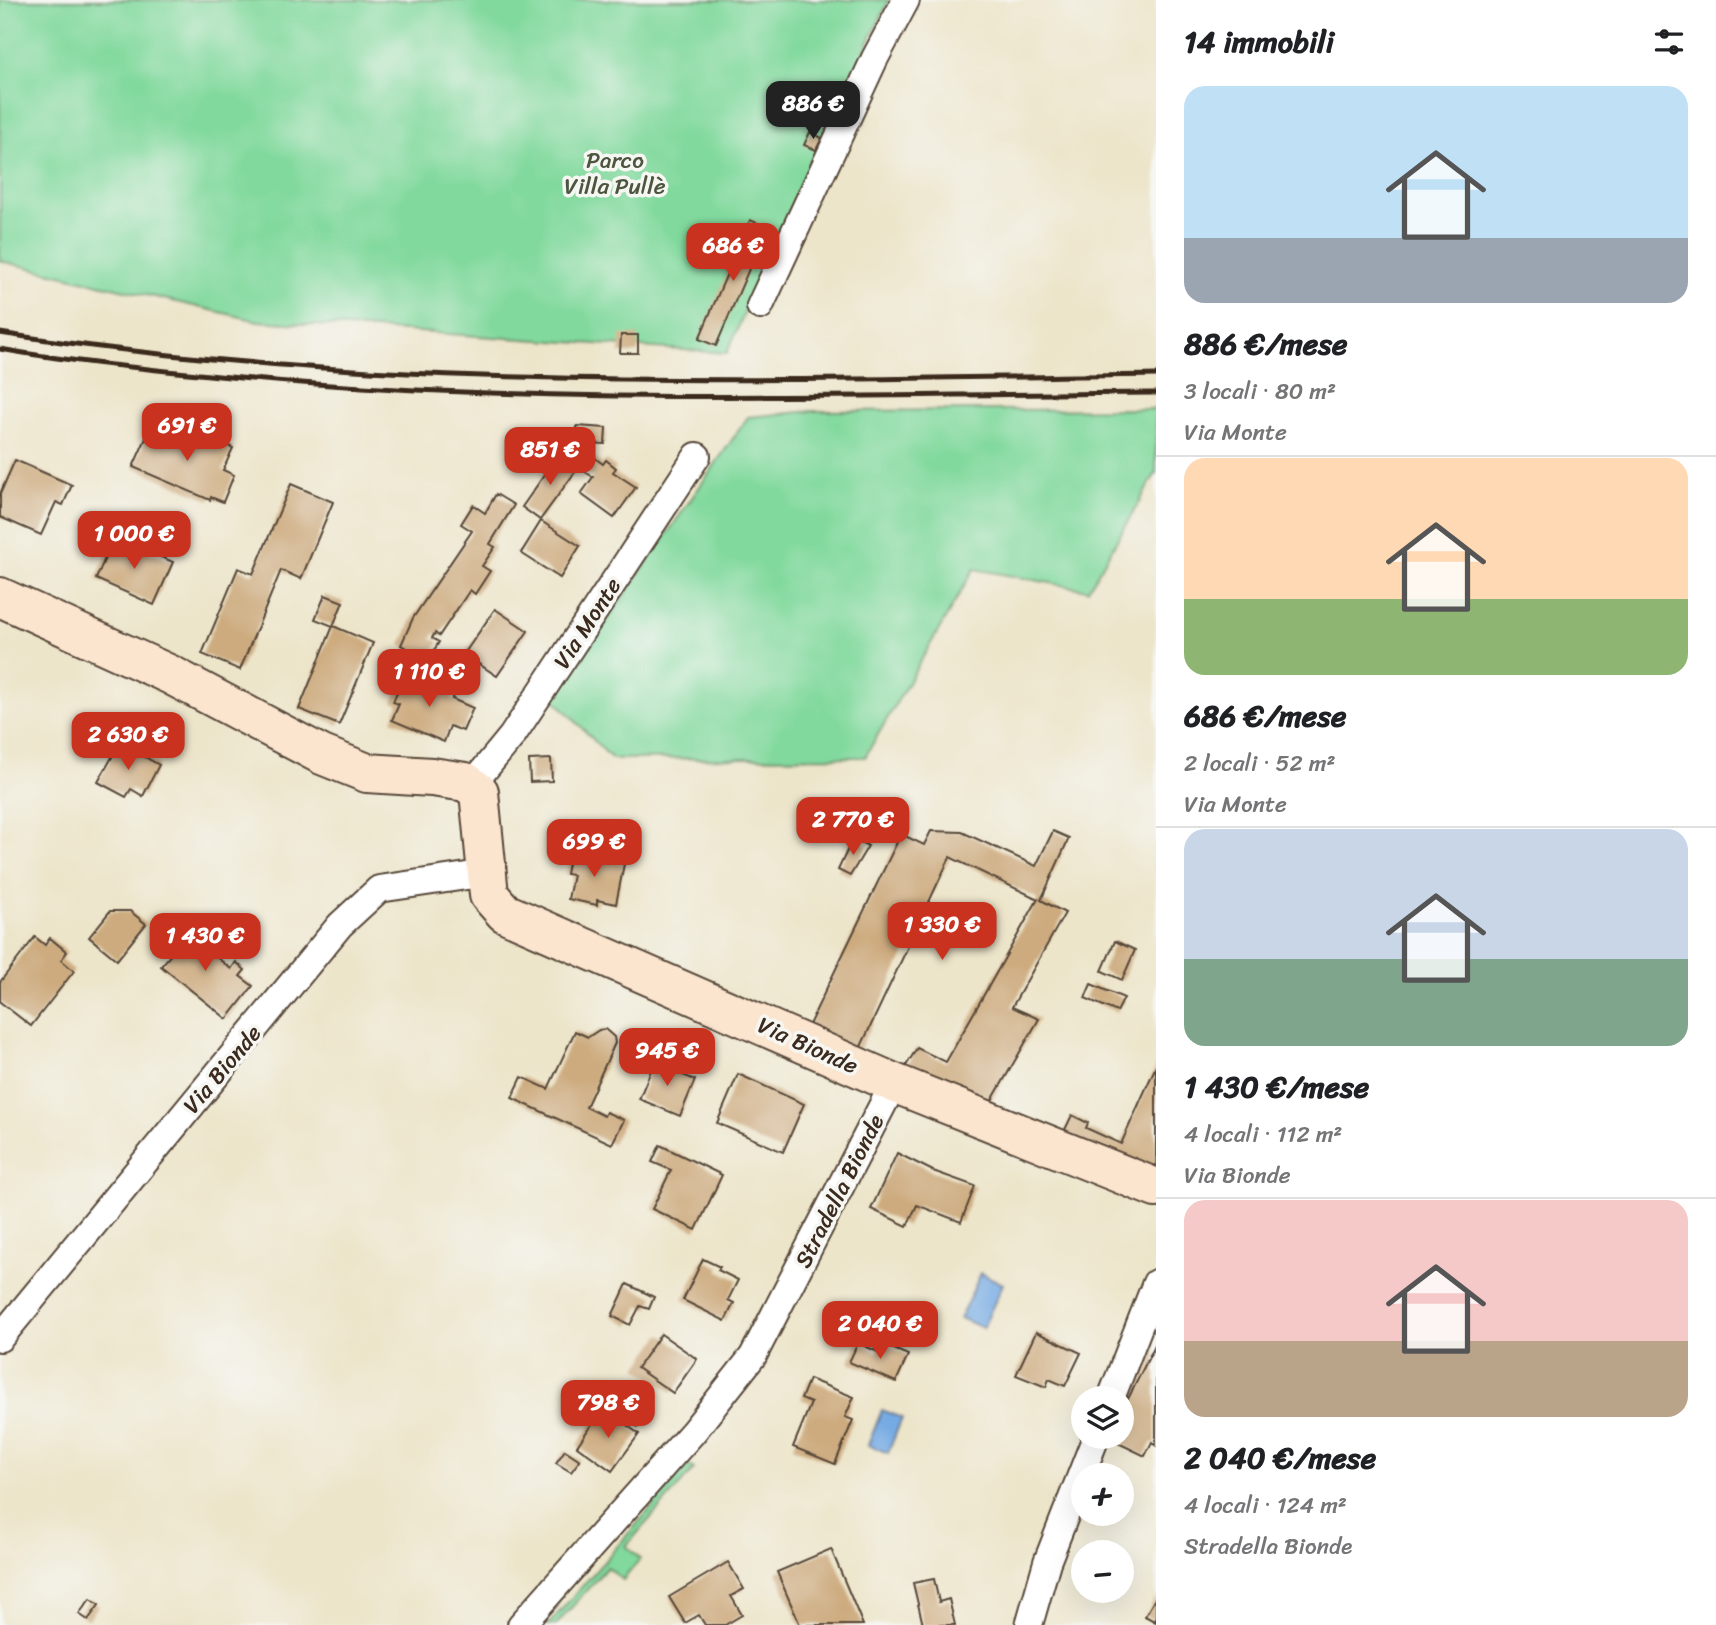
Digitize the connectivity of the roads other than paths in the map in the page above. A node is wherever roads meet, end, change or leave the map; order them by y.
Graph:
1 (906, 0) edge
2 (760, 306) dead end
3 (697, 456) dead end
4 (0, 597) edge
5 (475, 789) junction
6 (487, 873) junction
7 (894, 1083) junction
8 (1156, 1188) edge
9 (1156, 1283) edge
10 (0, 1338) edge
11 (1116, 1386) edge
12 (1091, 1449) edge
13 (521, 1625) edge
14 (1029, 1625) edge

1 - 2 street
3 - 5 street, Via Monte
4 - 5 street
5 - 6 street, Via Bionde
6 - 7 street, Via Bionde
6 - 10 street, Via Bionde
7 - 8 street, Via Bionde
7 - 13 street, Stradella Bionde
9 - 11 street
12 - 14 street

